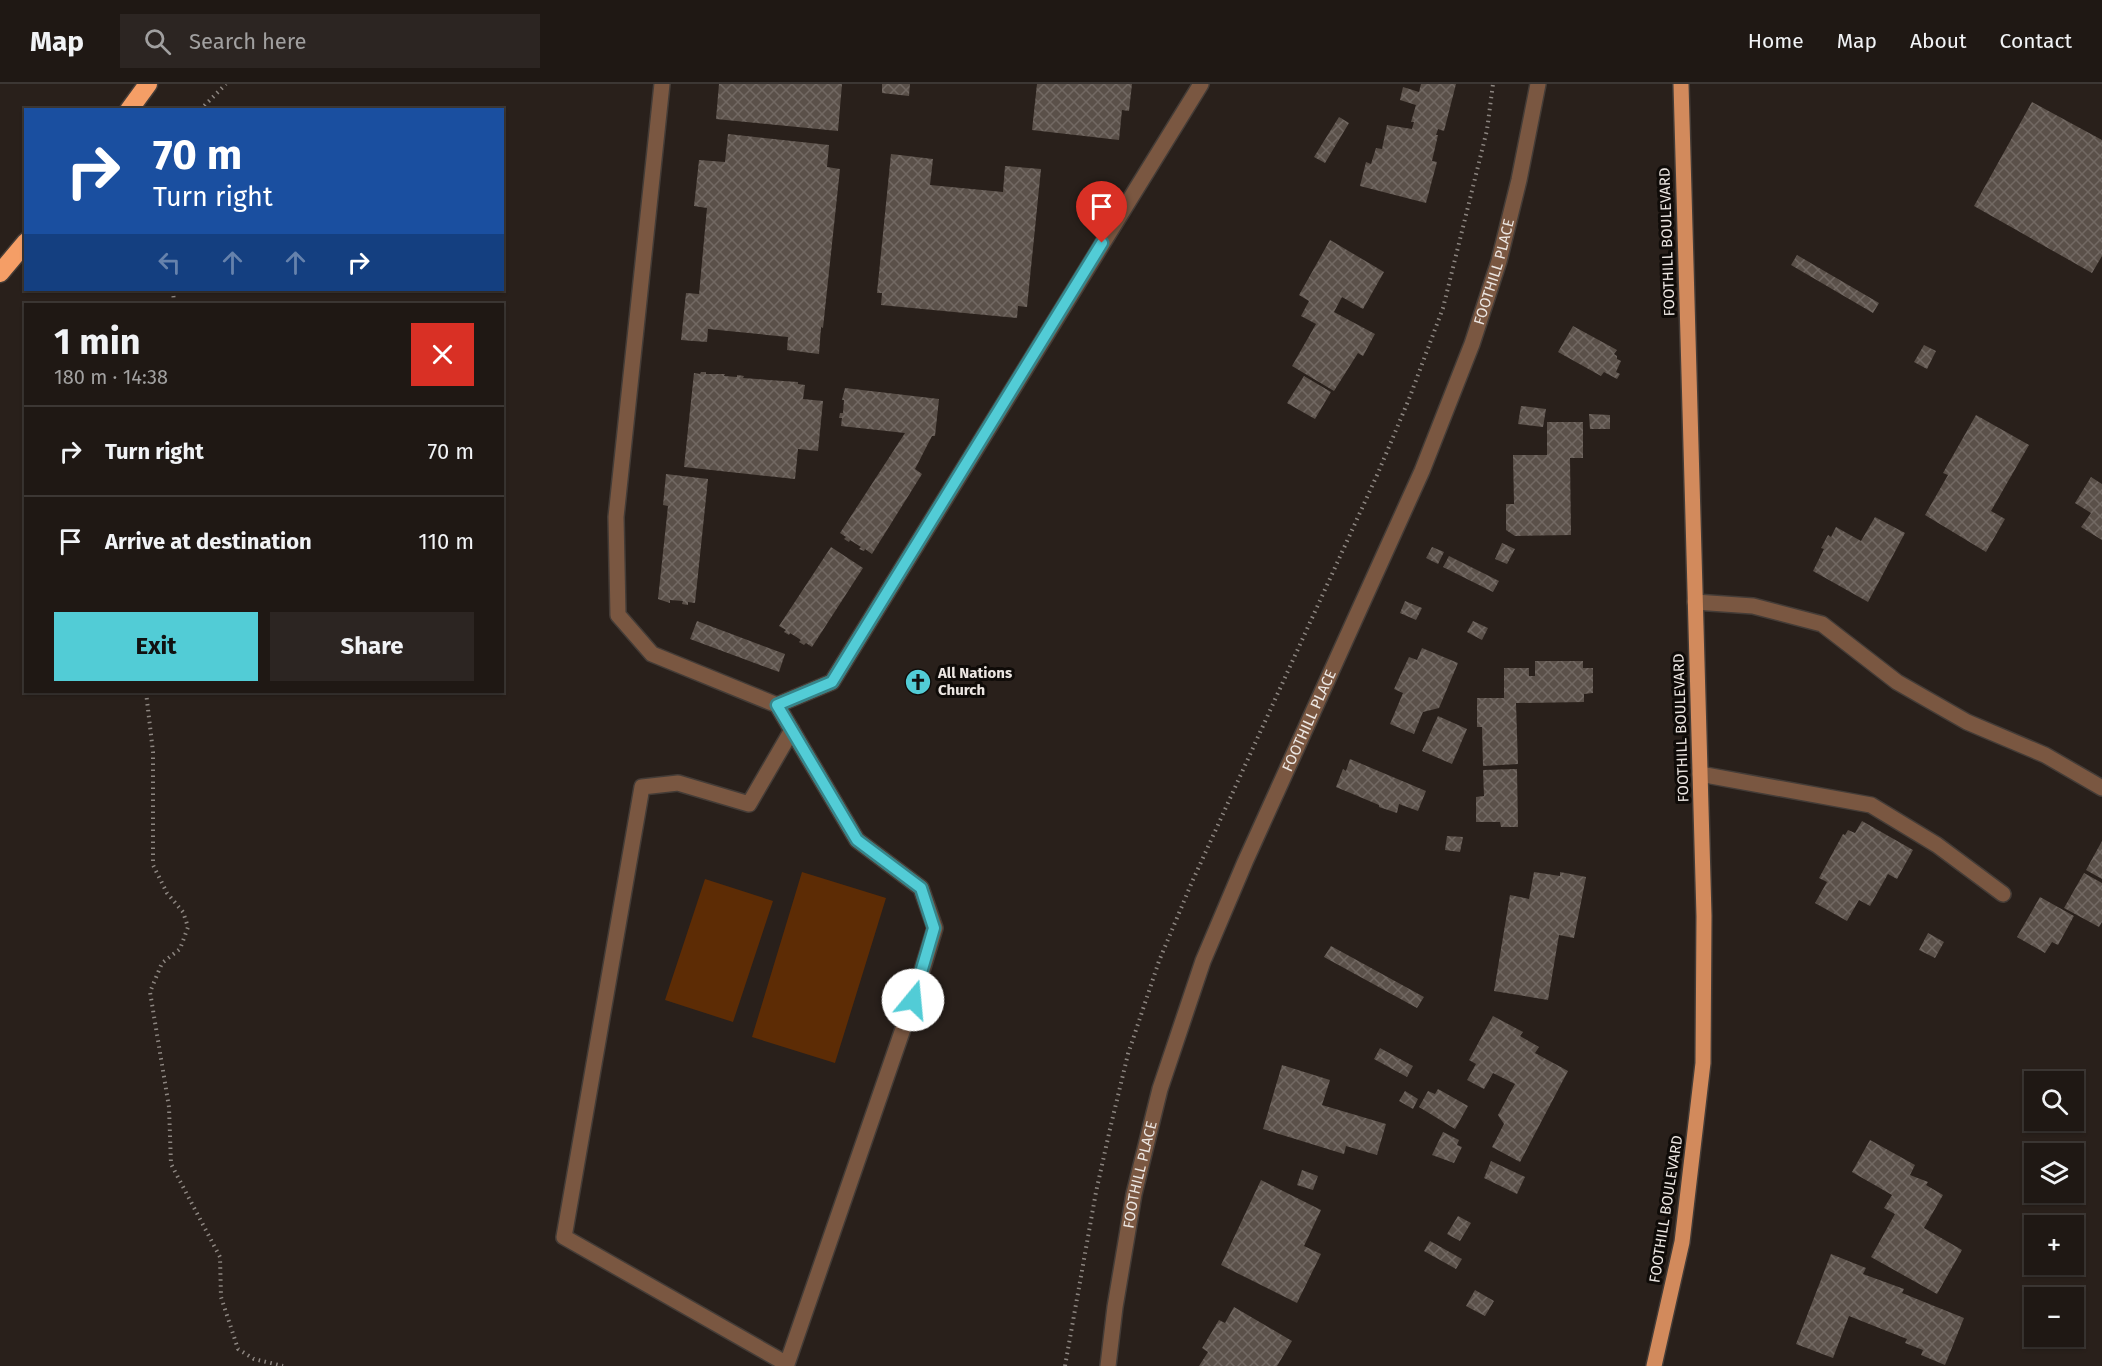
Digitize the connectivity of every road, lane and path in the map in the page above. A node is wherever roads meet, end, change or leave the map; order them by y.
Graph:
1 (148, 84) edge
2 (226, 84) edge
3 (662, 84) edge
4 (1201, 84) edge
5 (1493, 84) edge
6 (1538, 84) edge
7 (1681, 84) edge
8 (130, 108) edge
9 (202, 108) edge
10 (24, 244) edge
11 (0, 273) edge
12 (1695, 602) junction
13 (146, 693) edge
14 (777, 705) junction
15 (792, 730) junction
16 (1700, 774) junction
17 (2102, 788) edge
18 (2003, 894) dead end
19 (283, 1366) edge
20 (1065, 1366) edge
21 (1108, 1366) edge
22 (1654, 1366) edge

1 - 8 highway
2 - 9 path
3 - 14 street
4 - 14 street
5 - 20 path
6 - 21 street, FOOTHILL PLACE
7 - 12 main road, FOOTHILL BOULEVARD
10 - 11 highway
12 - 16 main road, FOOTHILL BOULEVARD
12 - 17 street
13 - 19 path
14 - 15 street
15 - 15 street
16 - 18 street
16 - 22 main road, FOOTHILL BOULEVARD

